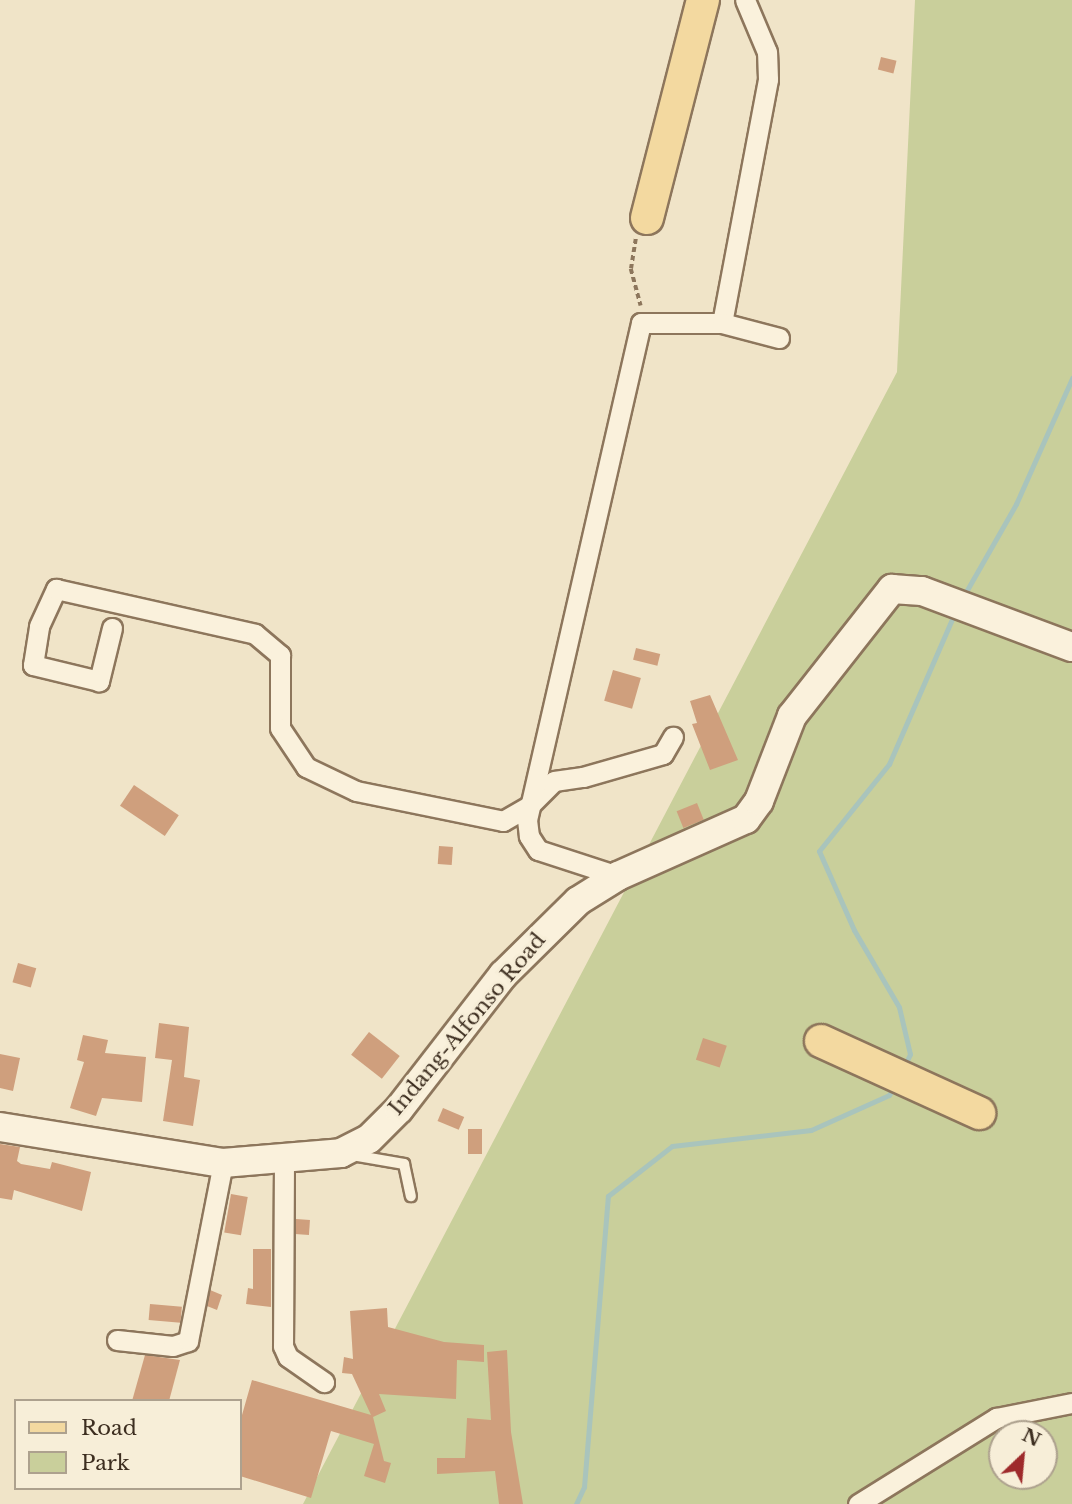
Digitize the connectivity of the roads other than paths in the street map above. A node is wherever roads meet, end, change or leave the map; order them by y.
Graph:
1 (703, 0) edge
2 (745, 0) edge
3 (647, 218) road end
4 (722, 323) junction
5 (779, 338) dead end
6 (111, 628) dead end
7 (1072, 647) edge
8 (673, 737) dead end
9 (529, 806) junction
10 (618, 876) junction
11 (821, 1041) dead end
12 (979, 1113) dead end
13 (0, 1126) edge
14 (341, 1153) junction
15 (285, 1160) junction
16 (223, 1163) junction
17 (411, 1196) dead end
18 (117, 1340) dead end
19 (324, 1382) dead end
20 (1072, 1403) edge
21 (858, 1504) edge

1 - 3 main road
2 - 4 street
4 - 5 street
4 - 9 street
6 - 9 street
7 - 10 main road, Indang-Alfonso Road
8 - 9 street
9 - 10 street
10 - 14 main road, Indang-Alfonso Road
11 - 12 main road
13 - 16 main road, Indang-Alfonso Road
14 - 15 main road, Indang-Alfonso Road
14 - 17 lane
15 - 16 main road, Indang-Alfonso Road
15 - 19 street
16 - 18 street
20 - 21 street

